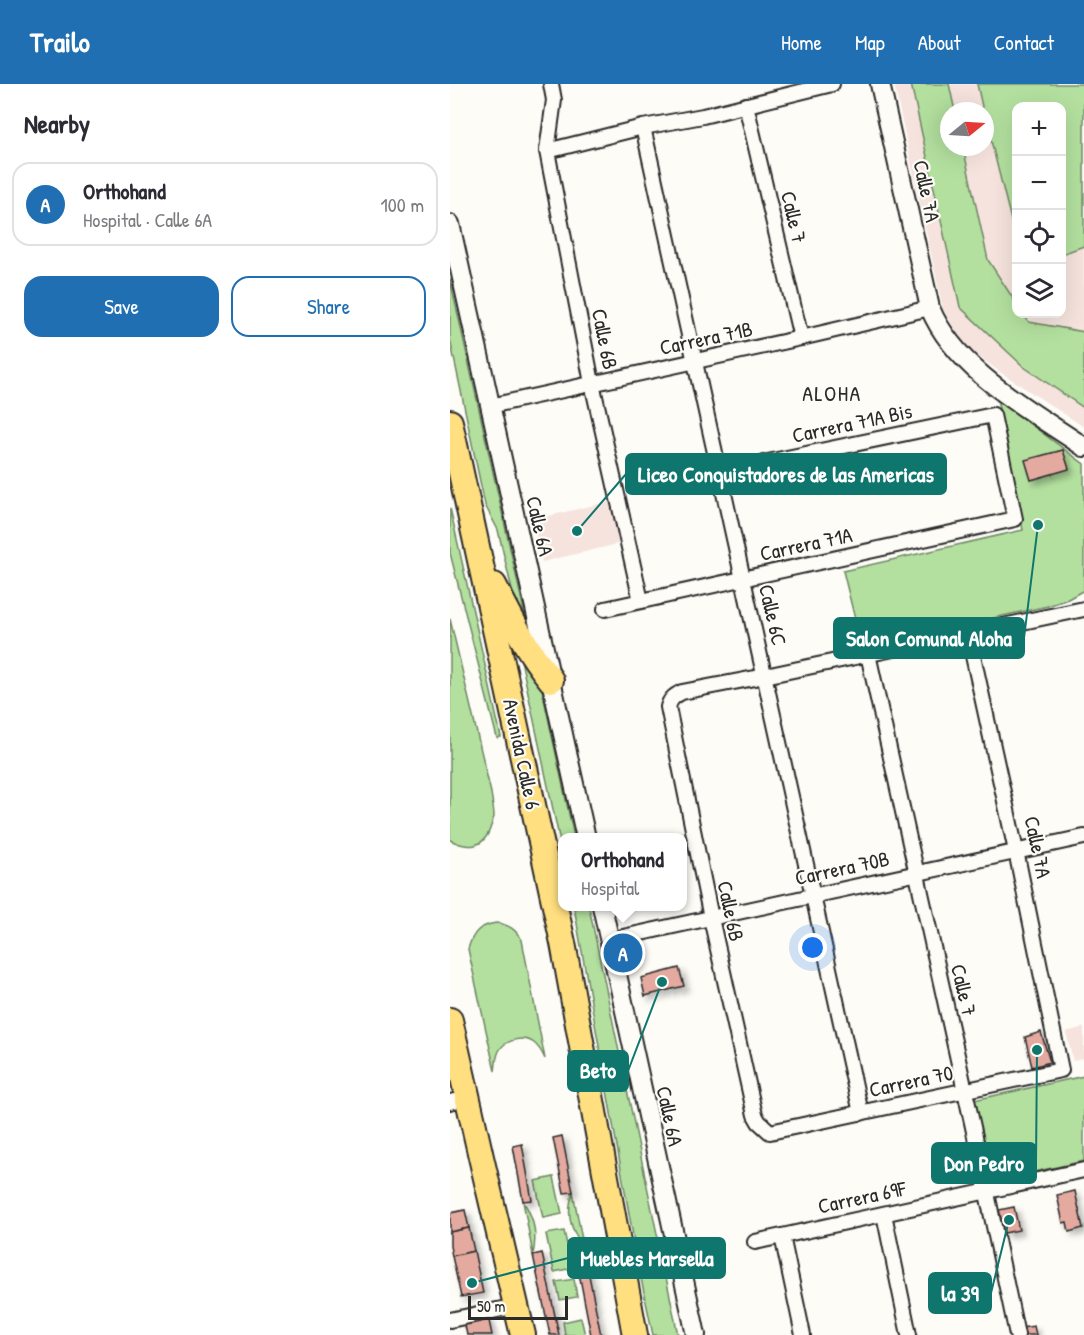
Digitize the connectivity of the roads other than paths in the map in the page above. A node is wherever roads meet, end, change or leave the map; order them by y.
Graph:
1 (551, 84) edge
2 (832, 84) edge
3 (880, 84) edge
4 (747, 105) junction
5 (643, 127) junction
6 (547, 152) junction
7 (450, 224) edge
8 (930, 308) junction
9 (801, 338) junction
10 (695, 362) junction
11 (592, 383) junction
12 (490, 406) junction
13 (450, 422) edge
14 (1084, 447) edge
15 (720, 472) junction
16 (1015, 519) joint
17 (479, 556) junction
18 (744, 579) junction
19 (641, 601) junction
20 (605, 609) dead end
21 (1084, 609) edge
22 (968, 633) junction
23 (868, 654) junction
24 (765, 676) junction
25 (551, 680) junction
26 (585, 833) edge
27 (1084, 837) edge
28 (1016, 851) junction
29 (916, 873) junction
30 (813, 896) junction
31 (603, 911) edge
32 (711, 918) junction
33 (609, 940) junction
34 (450, 1020) edge
35 (1061, 1070) joint
36 (965, 1090) junction
37 (459, 1100) edge
38 (861, 1113) junction
39 (770, 1132) joint
40 (1084, 1170) edge
41 (987, 1191) junction
42 (884, 1214) junction
43 (782, 1236) junction
44 (755, 1242) dead end
45 (516, 1306) junction
46 (450, 1320) edge
47 (523, 1335) edge
48 (635, 1335) edge
49 (696, 1335) edge
50 (803, 1335) edge
51 (909, 1335) edge
52 (1017, 1335) edge

1 - 6 street, Calle 6B
2 - 4 street
3 - 8 street, Calle 7A
4 - 5 street
4 - 9 street, Calle 7
5 - 6 street
5 - 10 street, Calle 6C
6 - 11 street, Calle 6B
7 - 12 street, Calle 6A
8 - 9 street, Carrera 71B
8 - 14 street, Calle 7A
9 - 10 street, Carrera 71B
10 - 11 street, Carrera 71B
10 - 15 street, Calle 6C
11 - 12 street, Carrera 71B
11 - 19 street, Calle 6B
12 - 25 street, Calle 6A
13 - 17 highway, Avenida Calle 6
15 - 16 street, Carrera 71A Bis
15 - 18 street, Calle 6C
16 - 18 street, Carrera 71A
17 - 25 highway
17 - 48 highway, Avenida Calle 6
18 - 19 street, Carrera 71A
18 - 24 street, Calle 6C
19 - 20 street, Carrera 71A
21 - 22 street
22 - 23 street
22 - 28 street, Calle 7A
23 - 24 street
23 - 29 street, Calle 7
24 - 30 street, Calle 6C
24 - 32 street, Calle 6B
25 - 26 street, Calle 6A
27 - 28 street, Carrera 70B
28 - 29 street, Carrera 70B
28 - 35 street, Calle 7A
29 - 30 street, Carrera 70B
29 - 36 street, Calle 7
30 - 32 street, Carrera 70B
30 - 38 street, Calle 6C
31 - 33 street, Calle 6A
32 - 33 street, Carrera 70B
32 - 39 street, Calle 6B
33 - 49 street, Calle 6A
34 - 37 highway
35 - 36 street, Carrera 70
36 - 38 street, Carrera 70
36 - 41 street, Calle 7
37 - 45 highway
38 - 39 street, Carrera 70
40 - 41 street, Carrera 69F
41 - 42 street, Carrera 69F
41 - 52 street, Calle 7
42 - 43 street, Carrera 69F
42 - 51 street
43 - 44 street, Carrera 69F
43 - 50 street
45 - 46 street
45 - 47 highway

